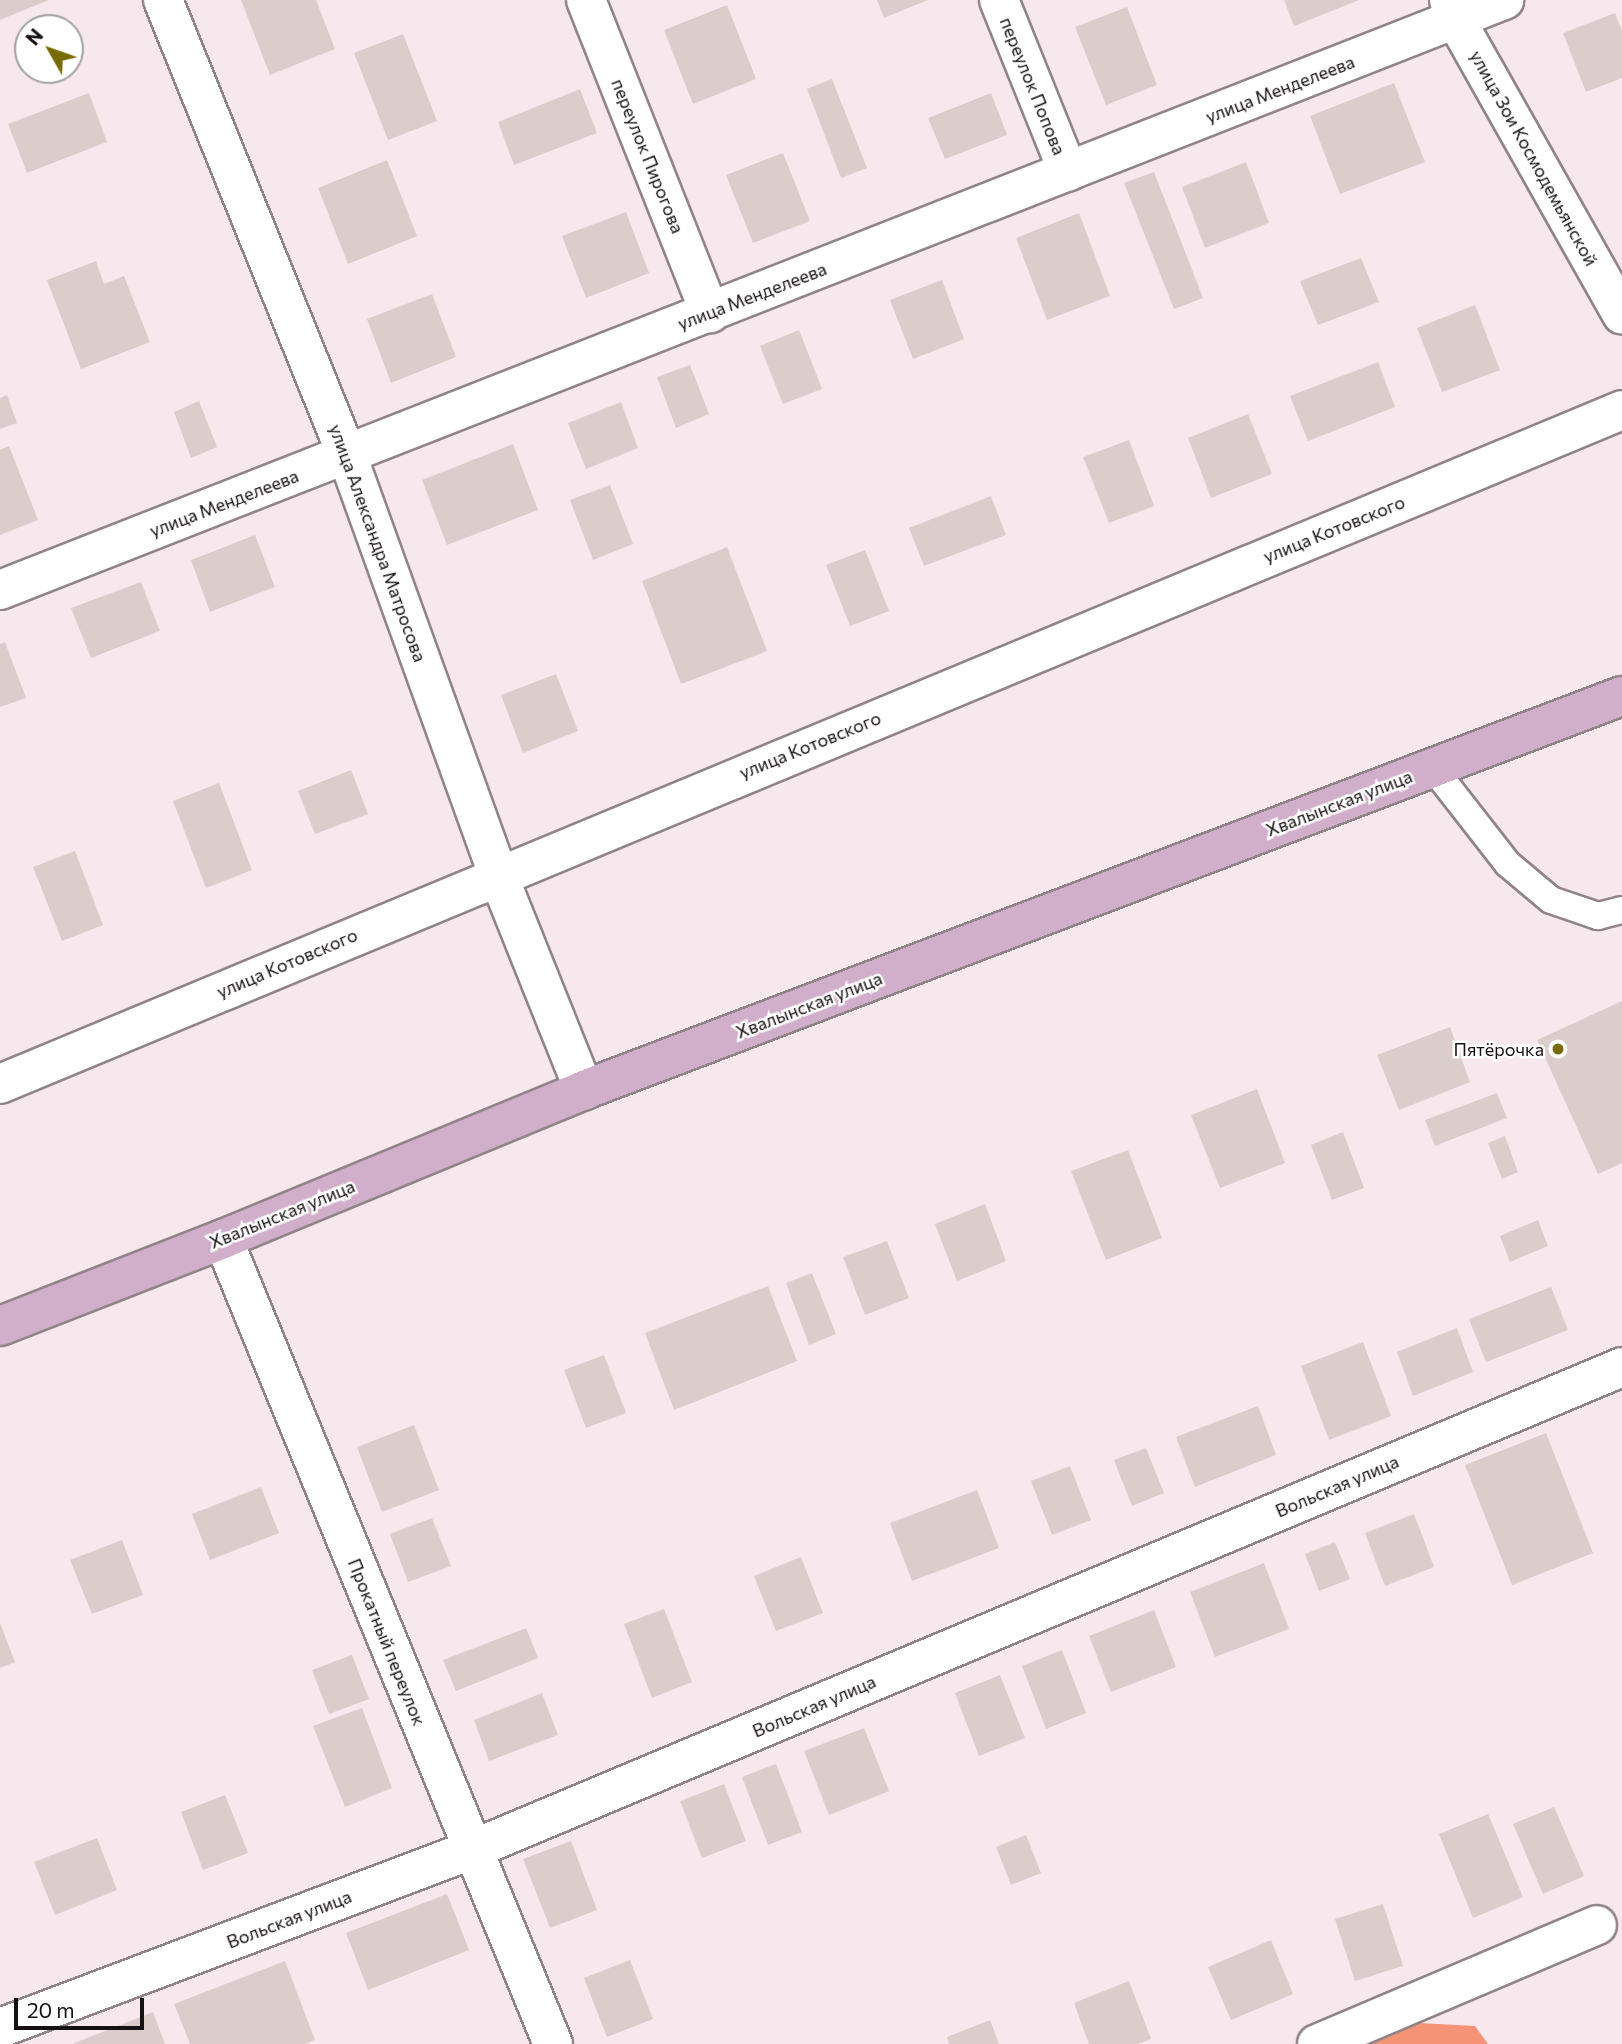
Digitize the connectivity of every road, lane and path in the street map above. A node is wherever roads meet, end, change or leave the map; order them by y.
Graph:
1 (163, 0) edge
2 (586, 0) edge
3 (999, 0) edge
4 (1504, 0) edge
5 (1452, 10) edge
6 (1068, 172) junction
7 (710, 313) junction
8 (1622, 315) edge
9 (1622, 410) edge
10 (347, 455) junction
11 (0, 590) edge
12 (1622, 696) edge
13 (1433, 768) junction
14 (498, 875) junction
15 (1622, 910) edge
16 (0, 1084) edge
17 (584, 1090) junction
18 (223, 1239) junction
19 (0, 1326) edge
20 (1622, 1367) edge
21 (471, 1850) junction
22 (1597, 1926) dead end
23 (0, 2028) edge
24 (553, 2044) edge
25 (1317, 2044) edge

1 - 10 street, улица Александра Матросова
2 - 7 street, переулок Пирогова
3 - 6 street, переулок Попова
4 - 5 street, улица Менделеева
5 - 6 street, улица Менделеева
5 - 8 street, улица Зои Космодемьянской
6 - 7 street, улица Менделеева
7 - 10 street, улица Менделеева
9 - 14 street, улица Котовского
10 - 11 street, улица Менделеева
10 - 14 street, улица Александра Матросова
12 - 13 main road, Хвалынская улица
13 - 15 lane
13 - 17 main road, Хвалынская улица
14 - 16 street, улица Котовского
14 - 17 street, улица Александра Матросова
17 - 18 main road, Хвалынская улица
18 - 19 main road, Хвалынская улица
18 - 21 street, Прокатный переулок
20 - 21 street, Вольская улица
21 - 23 street, Вольская улица
21 - 24 street, Прокатный переулок
22 - 25 street

